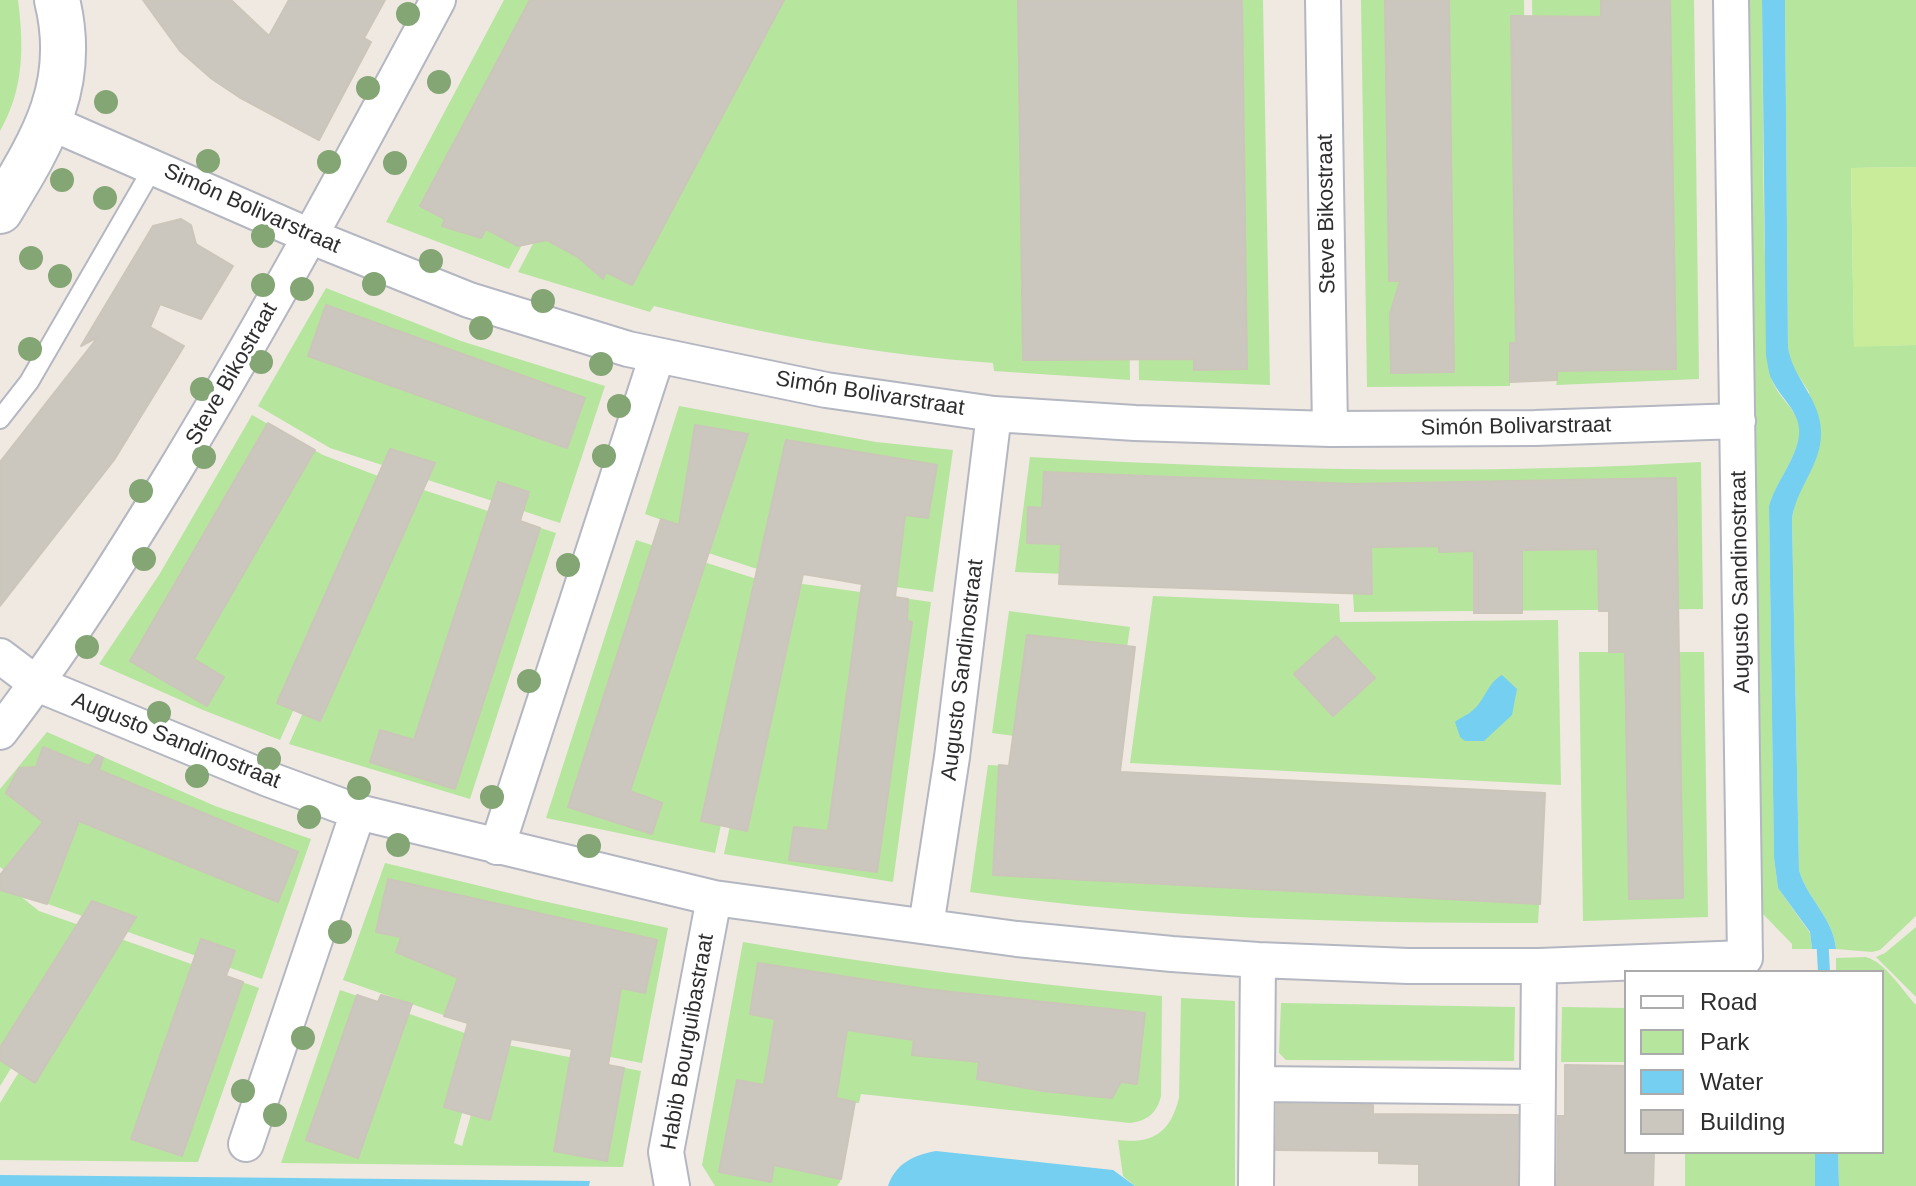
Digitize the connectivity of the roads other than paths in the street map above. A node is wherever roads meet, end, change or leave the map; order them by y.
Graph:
1 (57, 0) edge
2 (438, 0) edge
3 (1323, 0) edge
4 (1731, 0) edge
5 (49, 122) junction
6 (154, 166) junction
7 (0, 211) edge
8 (312, 237) junction
9 (657, 356) junction
10 (994, 414) junction
11 (0, 419) edge
12 (1738, 421) junction
13 (1330, 429) junction
14 (0, 656) edge
15 (37, 684) junction
16 (0, 732) edge
17 (358, 812) junction
18 (497, 847) junction
19 (714, 898) junction
20 (926, 926) junction
21 (1258, 960) junction
22 (1539, 966) junction
23 (1257, 1084) junction
24 (1538, 1087) junction
25 (246, 1144) dead end
26 (672, 1186) edge
27 (1256, 1186) edge
28 (1537, 1186) edge

1 - 5 street
2 - 8 street, Steve Bikostraat
3 - 13 street, Steve Bikostraat
4 - 12 street, Augusto Sandinostraat
5 - 6 street, Simón Bolivarstraat
5 - 7 street
6 - 8 street, Simón Bolivarstraat
6 - 11 lane
8 - 9 street, Simón Bolivarstraat
8 - 15 street, Steve Bikostraat
9 - 10 street, Simón Bolivarstraat
9 - 18 street
10 - 13 street, Simón Bolivarstraat
10 - 20 street, Augusto Sandinostraat
12 - 13 street, Simón Bolivarstraat
12 - 22 street, Augusto Sandinostraat
14 - 15 street, Augusto Sandinostraat
15 - 16 street, Steve Bikostraat
15 - 17 street, Augusto Sandinostraat
17 - 18 street, Augusto Sandinostraat
17 - 25 street
18 - 19 street, Augusto Sandinostraat
19 - 20 street, Augusto Sandinostraat
19 - 26 street, Habib Bourguibastraat
20 - 21 street, Augusto Sandinostraat
21 - 22 street, Augusto Sandinostraat
21 - 23 street
22 - 24 street
23 - 24 street
23 - 27 street
24 - 28 street

